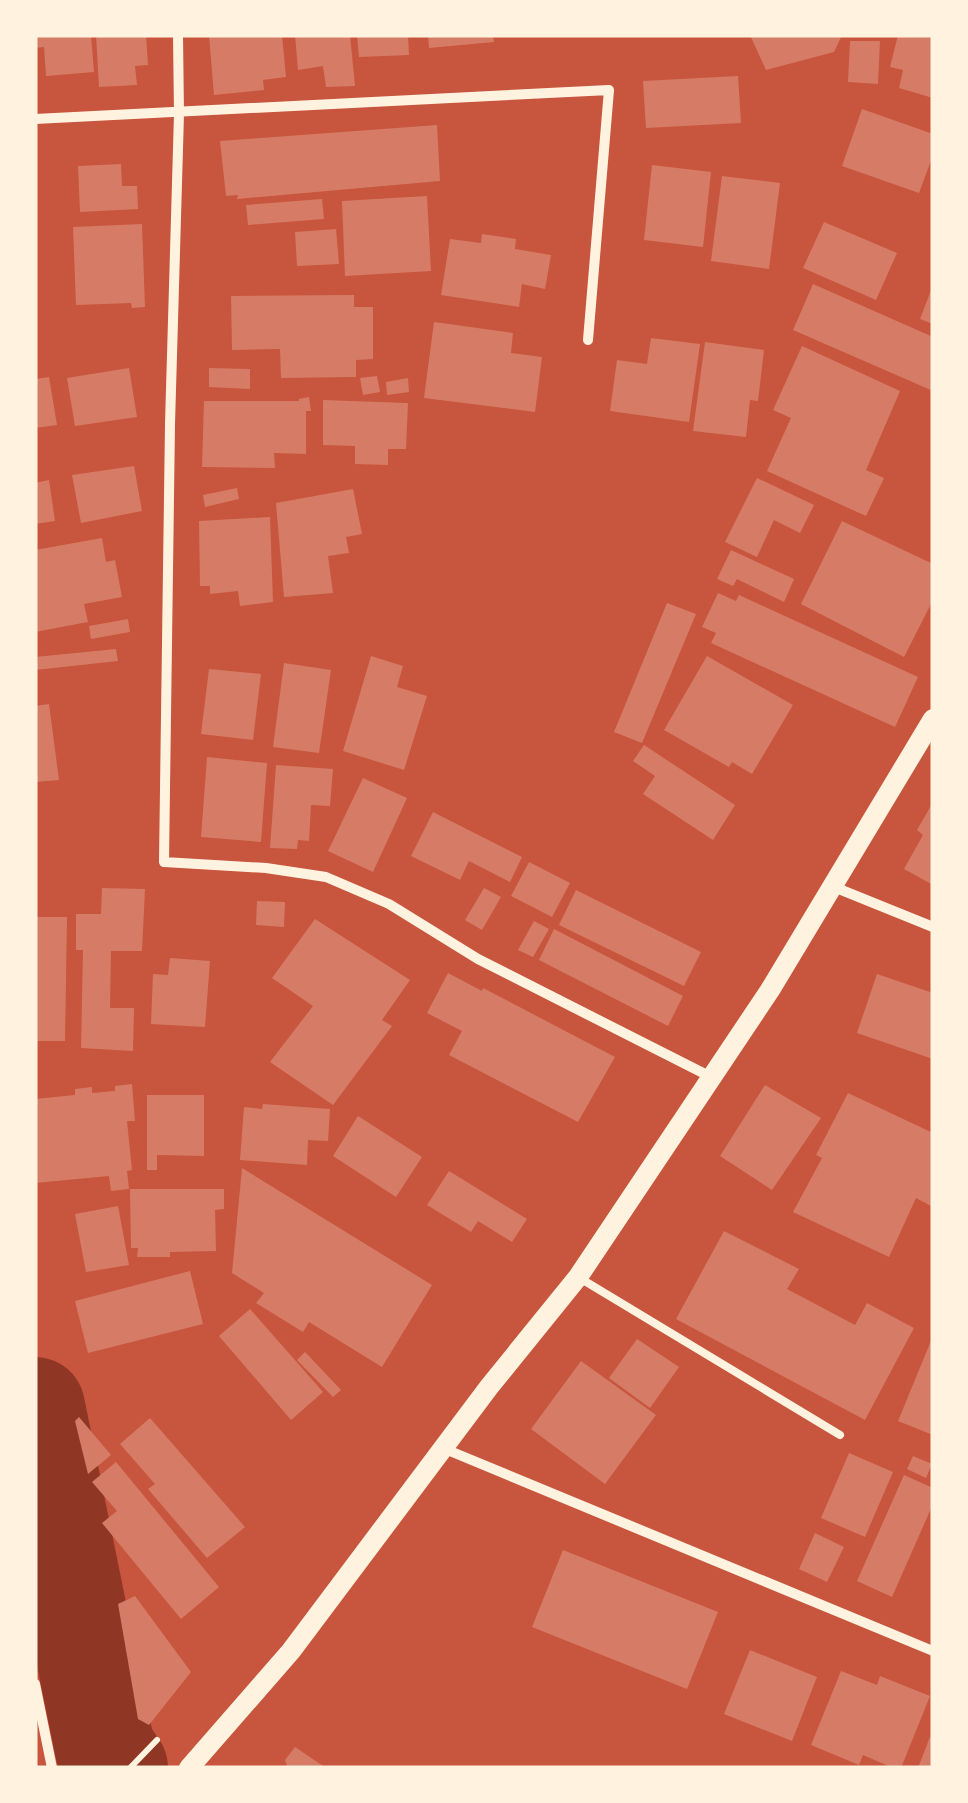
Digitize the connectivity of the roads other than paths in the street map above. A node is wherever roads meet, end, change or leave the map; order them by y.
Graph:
1 (178, 35) edge
2 (179, 114) junction
3 (35, 119) edge
4 (588, 340) dead end
5 (933, 718) edge
6 (834, 888) junction
7 (933, 927) edge
8 (712, 1077) junction
9 (578, 1277) junction
10 (840, 1434) dead end
11 (445, 1449) junction
12 (933, 1651) edge
13 (35, 1684) edge
14 (52, 1768) edge
15 (189, 1768) edge

1 - 2 street
2 - 3 street
2 - 4 street
2 - 8 street
5 - 6 main road
6 - 7 street
6 - 8 main road
8 - 9 main road
9 - 10 lane
9 - 11 main road
11 - 12 street
11 - 15 main road
13 - 14 street

